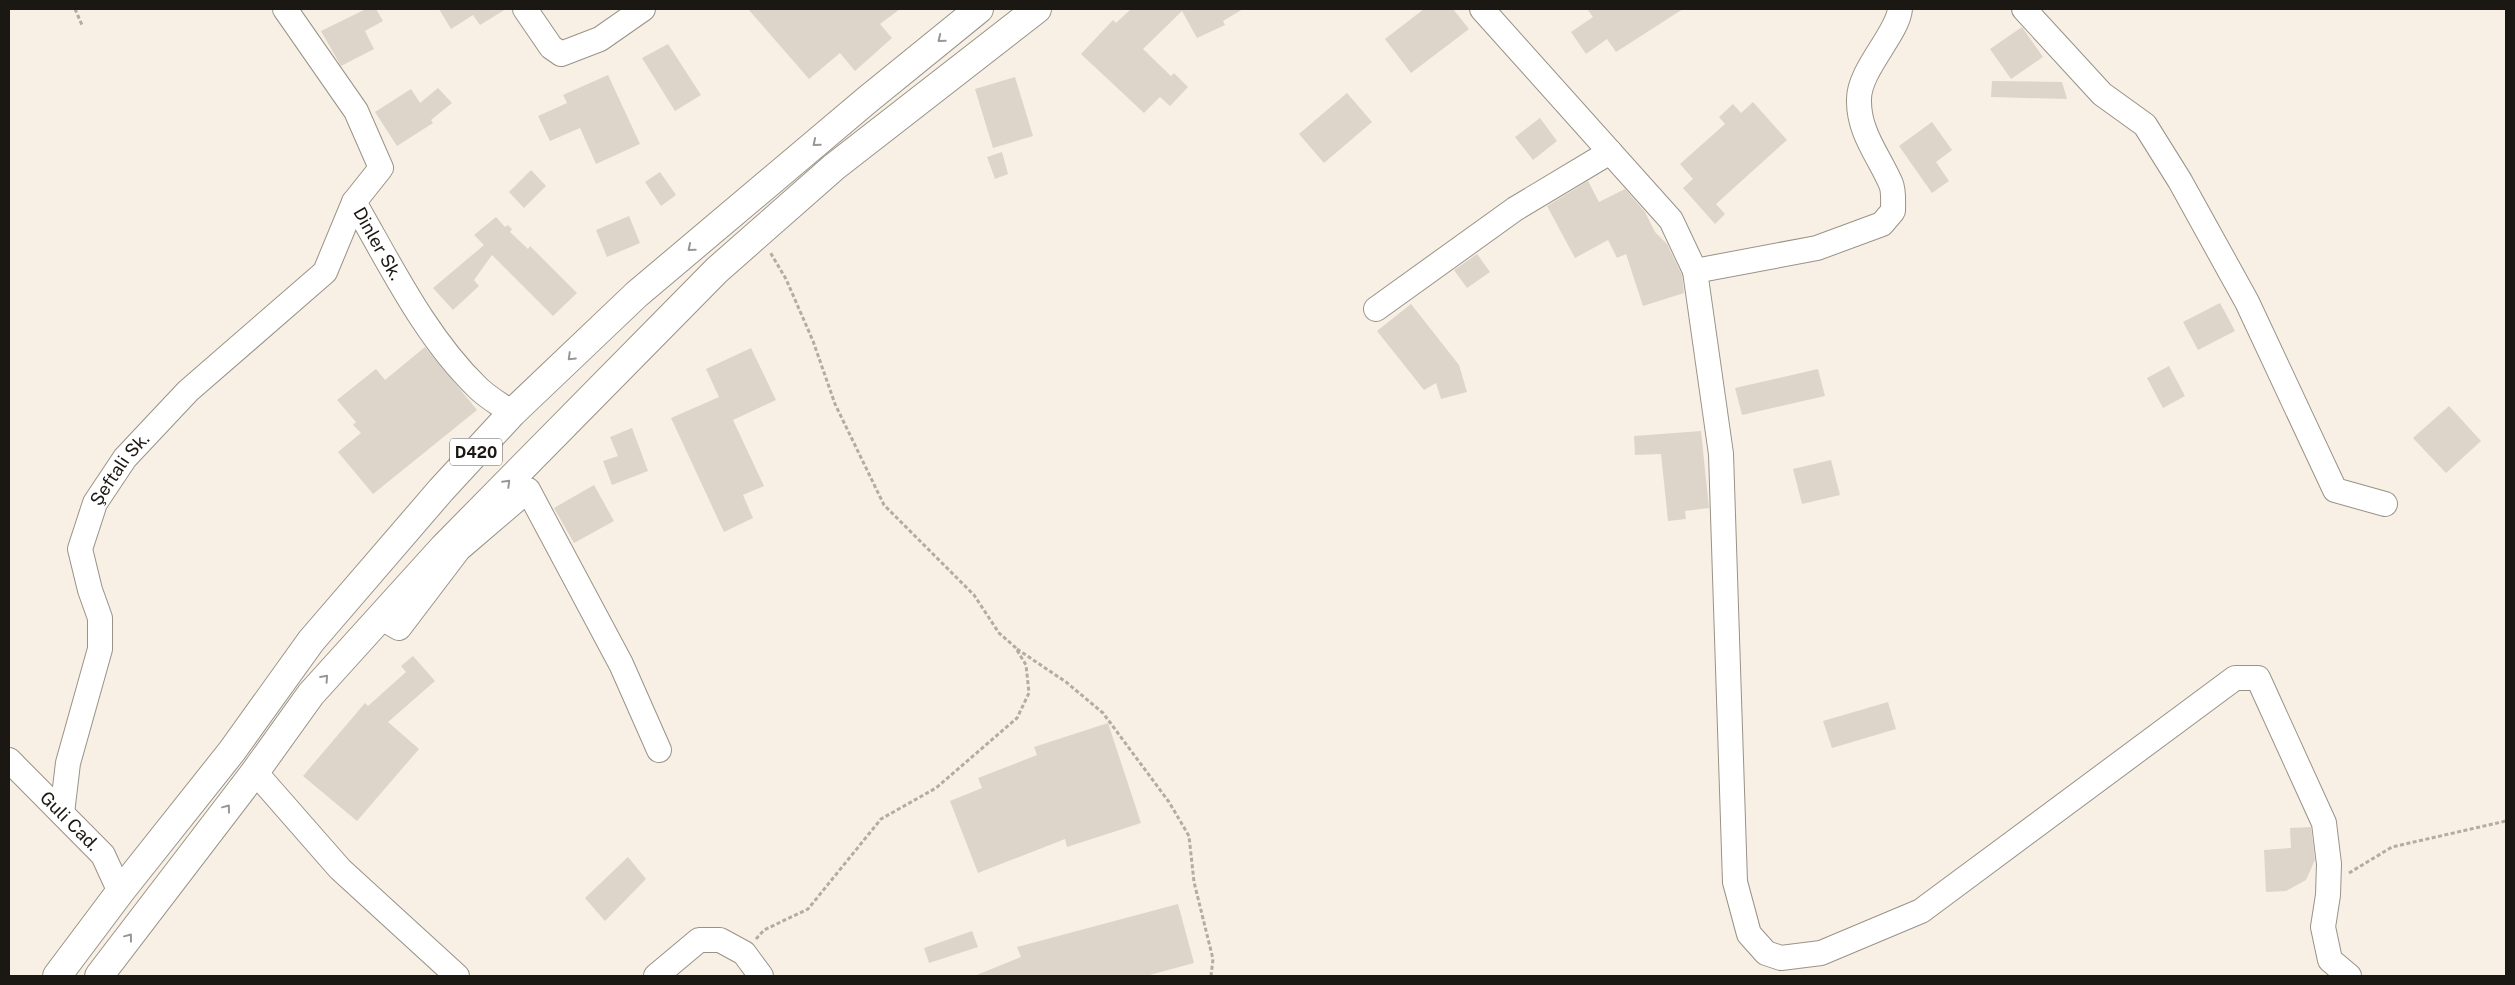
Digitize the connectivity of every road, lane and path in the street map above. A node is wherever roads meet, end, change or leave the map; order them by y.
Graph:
1 (75, 9) edge
2 (285, 9) edge
3 (525, 9) edge
4 (643, 9) edge
5 (979, 9) edge
6 (1037, 9) edge
7 (1482, 9) edge
8 (1900, 9) edge
9 (2024, 9) edge
10 (82, 25) dead end
11 (1610, 152) junction
12 (354, 202) junction
13 (758, 233) junction
14 (1695, 271) junction
15 (1376, 309) dead end
16 (512, 413) junction
17 (2385, 504) dead end
18 (380, 617) junction
19 (1015, 647) junction
20 (659, 750) dead end
21 (9, 760) edge
22 (255, 772) junction
23 (62, 812) junction
24 (2506, 821) edge
25 (120, 892) junction
26 (2328, 895) junction
27 (744, 953) junction
28 (57, 976) edge
29 (99, 976) edge
30 (458, 976) edge
31 (656, 976) edge
32 (761, 976) edge
33 (1210, 976) edge
34 (2349, 976) edge

1 - 10 path
2 - 12 street, Dinler Sk.
3 - 4 street
5 -> 16 highway, D420
6 - 13 highway
7 - 11 street
8 - 14 street
9 - 17 street
11 - 14 street
11 - 15 street
12 - 16 street, Dinler Sk.
12 - 23 street, Şeftali Sk.
18 -> 13 highway
13 - 19 path
14 - 26 street
16 - 25 highway, D420
18 - 20 street
22 -> 18 highway
19 - 27 path
19 - 33 path
21 - 23 street, Guli Cad.
29 -> 22 highway
22 - 30 street
23 - 25 street, Guli Cad.
24 - 26 path
25 - 28 highway, D420
26 - 34 street
27 - 31 street
27 - 32 street

